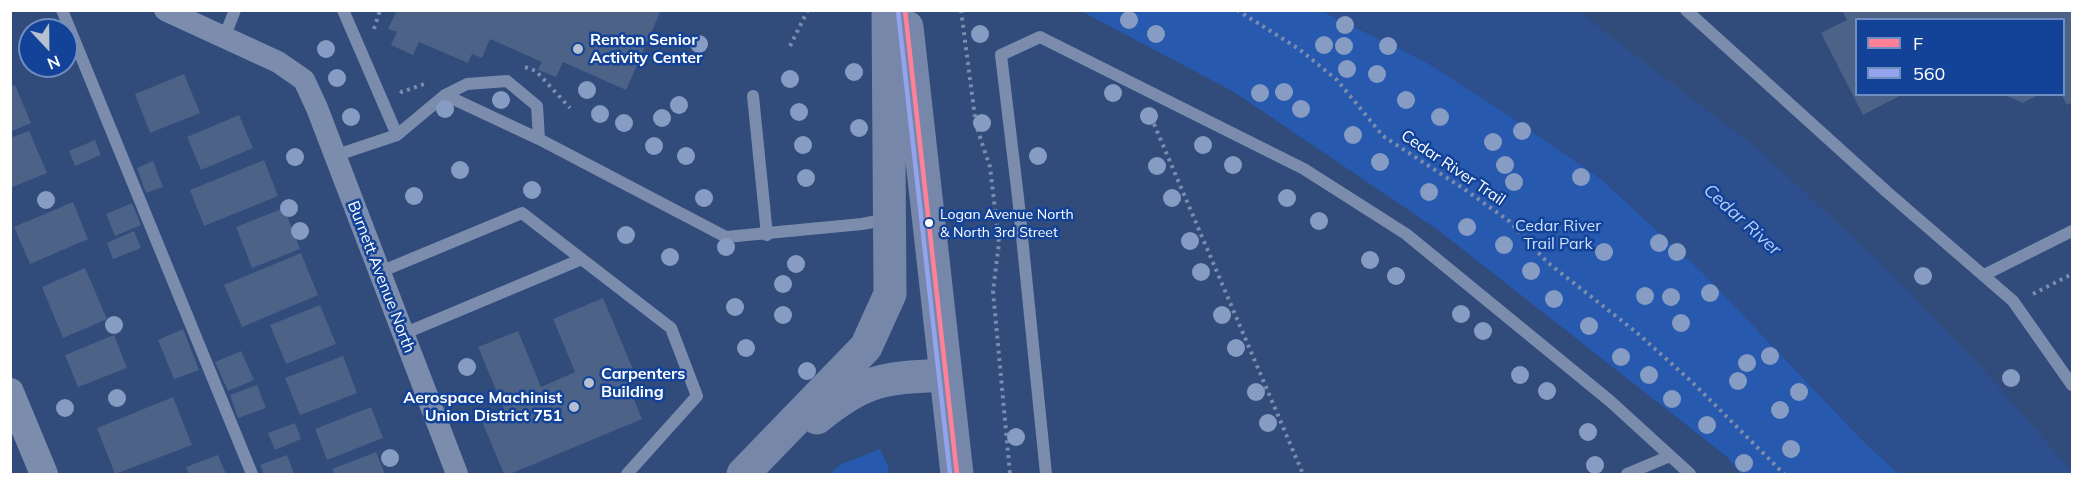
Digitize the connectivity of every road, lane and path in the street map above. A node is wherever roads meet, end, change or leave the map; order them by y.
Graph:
1 (62, 10) edge
2 (165, 10) edge
3 (235, 10) edge
4 (343, 10) edge
5 (808, 10) edge
6 (888, 10) edge
7 (905, 10) edge
8 (961, 10) edge
9 (1237, 10) edge
10 (1686, 10) edge
11 (224, 38) junction
12 (790, 46) dead end
13 (1138, 86) junction
14 (445, 95) junction
15 (753, 96) dead end
16 (397, 135) junction
17 (539, 139) junction
18 (334, 156) junction
19 (888, 219) junction
20 (2073, 231) edge
21 (767, 235) junction
22 (582, 259) junction
23 (380, 272) junction
24 (2073, 274) edge
25 (1984, 275) junction
26 (2015, 304) junction
27 (403, 334) junction
28 (946, 375) junction
29 (2073, 385) edge
30 (10, 392) edge
31 (1670, 456) junction
32 (44, 474) edge
33 (252, 474) edge
34 (457, 474) edge
35 (627, 474) edge
36 (744, 474) edge
37 (957, 474) edge
38 (1010, 474) edge
39 (1046, 474) edge
40 (1303, 474) edge
41 (1627, 474) edge
42 (1690, 474) edge
43 (1784, 474) edge

1 - 33 lane
2 - 11 street
3 - 11 lane
4 - 16 lane
5 - 12 path
6 - 19 main road
7 - 28 main road
8 - 38 path
9 - 43 path, Cedar River Trail
10 - 25 lane
11 - 18 street, Burnett Avenue North
13 - 31 lane
13 - 39 lane
13 - 40 path
14 - 16 lane
14 - 17 lane
14 - 17 lane
15 - 21 lane
16 - 18 lane
17 - 21 lane
18 - 23 street, Burnett Avenue North
19 - 21 lane
19 - 36 main road
20 - 25 lane
22 - 23 lane
22 - 27 lane
22 - 35 lane
23 - 27 street, Burnett Avenue North
24 - 26 path
25 - 26 lane
26 - 29 lane
27 - 34 street, Burnett Avenue North
28 - 36 main road
28 - 37 main road
30 - 32 street
31 - 41 lane
31 - 42 lane

